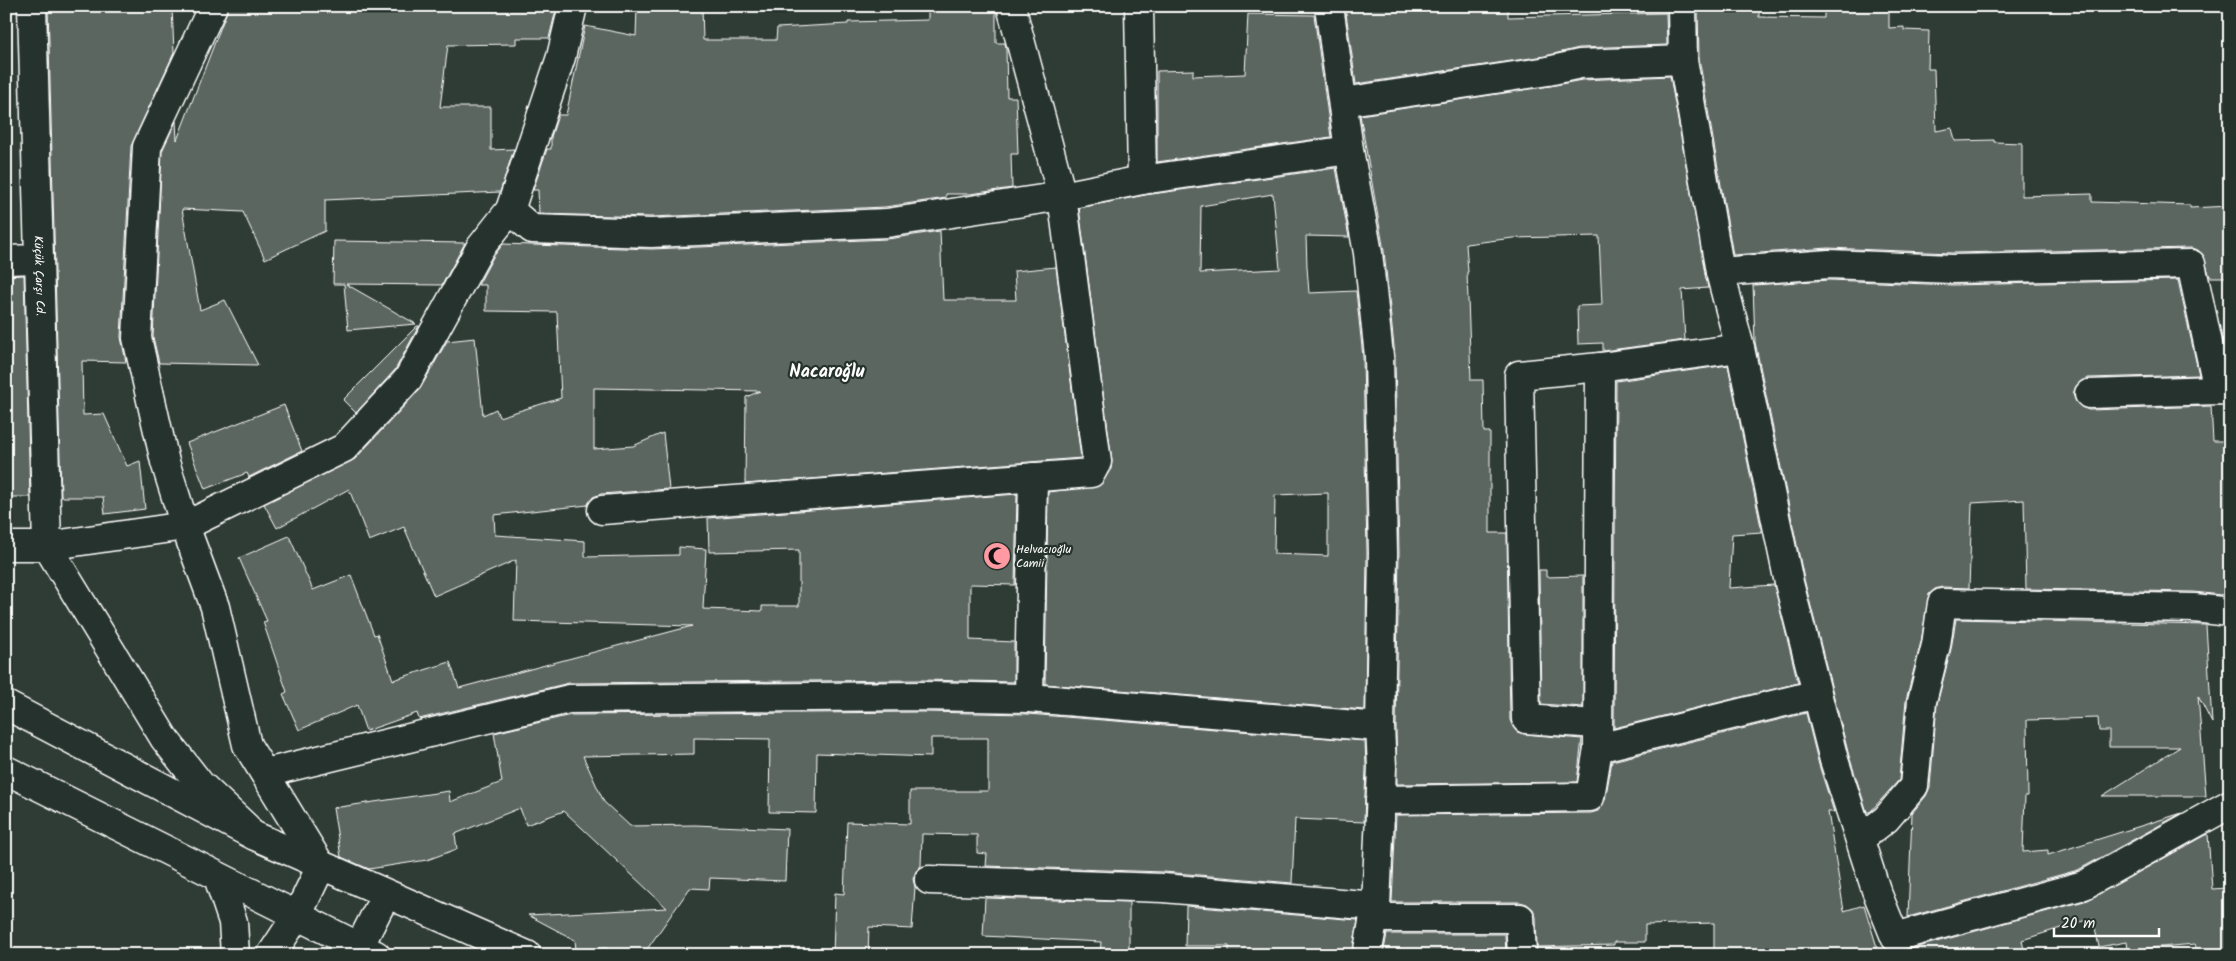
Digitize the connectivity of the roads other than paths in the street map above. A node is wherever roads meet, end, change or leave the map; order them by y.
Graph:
1 (32, 6) edge
2 (212, 6) edge
3 (573, 6) edge
4 (1012, 6) edge
5 (1140, 6) edge
6 (1329, 6) edge
7 (1682, 6) edge
8 (1683, 60) junction
9 (1343, 102) junction
10 (1349, 150) junction
11 (1142, 180) junction
12 (1062, 196) junction
13 (510, 210) junction
14 (38, 259) junction
15 (6, 260) edge
16 (1720, 272) junction
17 (1740, 348) junction
18 (1600, 367) junction
19 (2224, 390) edge
20 (2089, 394) dead end
21 (1033, 477) junction
22 (602, 510) dead end
23 (184, 526) junction
24 (6, 546) edge
25 (47, 546) junction
26 (2230, 612) edge
27 (1817, 694) junction
28 (1029, 698) junction
29 (6, 705) edge
30 (1380, 727) junction
31 (1597, 736) junction
32 (6, 770) edge
33 (265, 773) junction
34 (1380, 800) junction
35 (2230, 804) edge
36 (255, 836) junction
37 (1860, 838) junction
38 (322, 866) junction
39 (218, 877) junction
40 (929, 880) dead end
41 (386, 894) junction
42 (1376, 906) junction
43 (298, 914) junction
44 (363, 952) edge
45 (235, 955) edge
46 (271, 955) edge
47 (527, 955) edge
48 (1367, 955) edge
49 (1522, 955) edge

1 - 14 street, Küçük Çarşı Cd.
2 - 23 street
3 - 13 street
4 - 12 street
5 - 11 street
6 - 9 street
7 - 8 street
8 - 9 street
8 - 16 street
9 - 10 street
10 - 11 street
10 - 30 street
11 - 12 street
12 - 13 street
12 - 21 street
13 - 23 street
14 - 15 street
14 - 25 street, Küçük Çarşı Cd.
16 - 17 street
16 - 19 street
17 - 18 street
17 - 27 street
18 - 31 street
18 - 31 street
19 - 20 street
21 - 22 street
21 - 28 street
23 - 25 street
23 - 33 street
24 - 25 street
25 - 36 street
26 - 37 street
27 - 31 street
27 - 37 street
28 - 30 street
28 - 33 street
29 - 36 street
30 - 34 street
31 - 34 street
32 - 39 street
33 - 38 street
34 - 42 street
35 - 37 street
36 - 38 street
38 - 41 street
38 - 43 street
39 - 43 street
39 - 45 street
40 - 42 street
41 - 44 street
41 - 47 street
42 - 48 street
42 - 49 street
43 - 44 street
43 - 46 street

